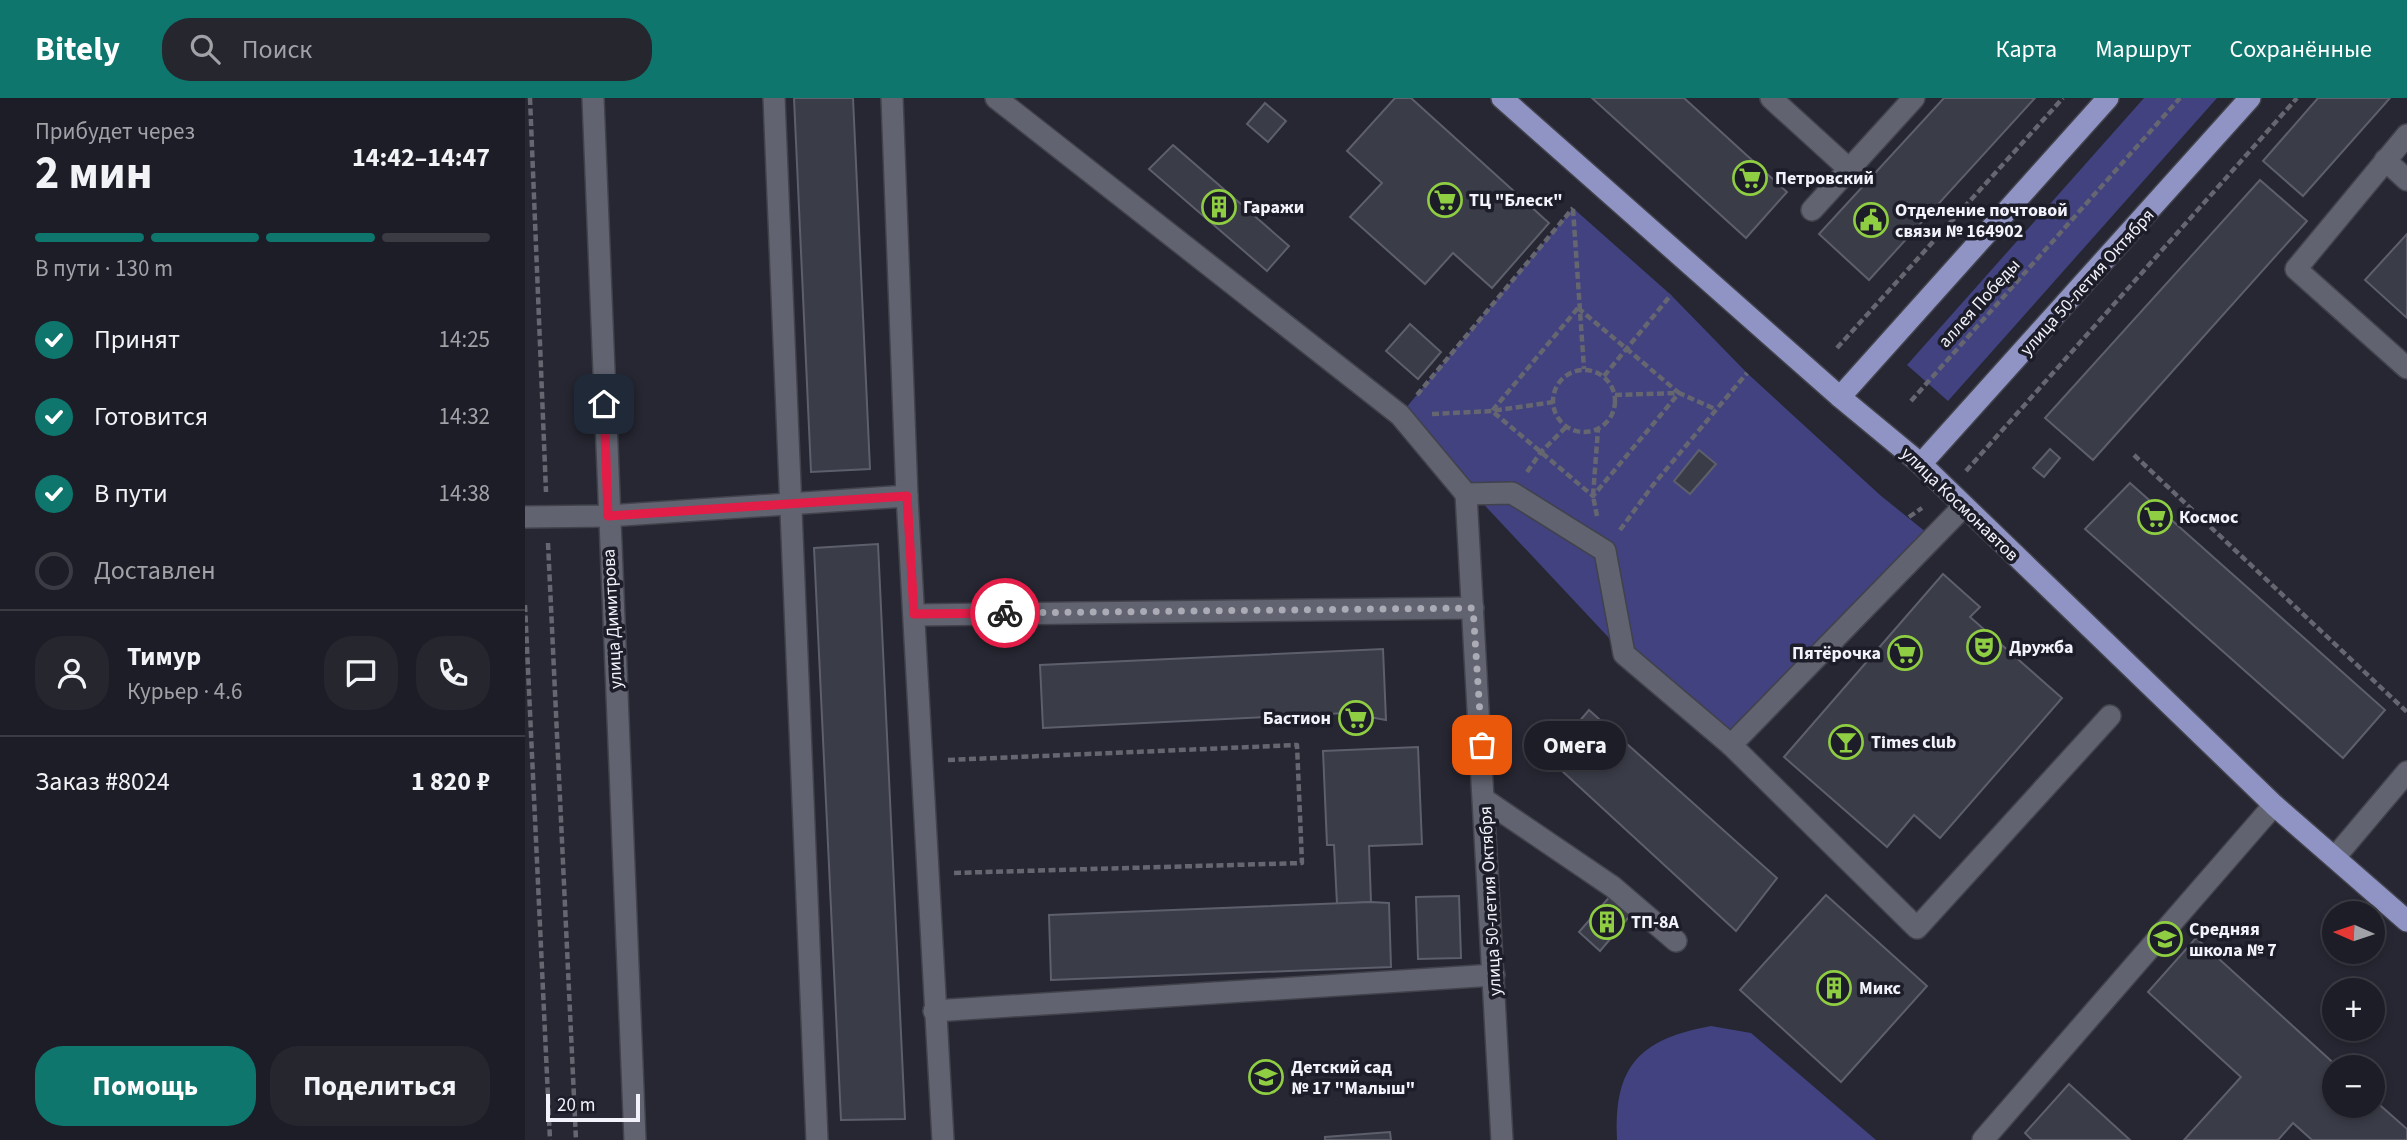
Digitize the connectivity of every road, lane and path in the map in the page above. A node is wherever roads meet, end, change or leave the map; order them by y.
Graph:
1 (530, 98) edge
2 (593, 98) edge
3 (774, 98) edge
4 (892, 98) edge
5 (996, 98) edge
6 (1502, 98) edge
7 (1771, 98) edge
8 (1914, 98) edge
9 (2063, 98) edge
10 (2108, 98) edge
11 (2180, 98) edge
12 (2251, 98) edge
13 (2297, 98) edge
14 (2407, 135) edge
15 (2385, 160) junction
16 (1849, 169) junction
17 (2407, 180) edge
18 (1812, 210) dead end
19 (1671, 295) dead end
20 (1578, 308) junction
21 (1626, 348) junction
22 (1837, 348) dead end
23 (2407, 368) edge
24 (1584, 369) junction
25 (1747, 373) dead end
26 (1604, 376) junction
27 (1679, 393) junction
28 (1615, 395) junction
29 (1840, 397) junction
30 (1911, 401) dead end
31 (1553, 402) junction
32 (1715, 409) junction
33 (1492, 411) junction
34 (1400, 415) junction
35 (1566, 427) junction
36 (1598, 429) junction
37 (1541, 452) junction
38 (2134, 455) dead end
39 (1921, 464) junction
40 (1948, 491) junction
41 (1512, 493) junction
42 (1466, 494) junction
43 (907, 496) junction
44 (1593, 496) junction
45 (791, 502) junction
46 (1963, 507) junction
47 (547, 516) junction
48 (608, 516) junction
49 (525, 517) edge
50 (1909, 517) dead end
51 (1605, 551) junction
52 (525, 605) edge
53 (1473, 608) junction
54 (914, 614) junction
55 (2407, 712) edge
56 (2110, 716) dead end
57 (1731, 745) junction
58 (920, 761) junction
59 (2407, 772) edge
60 (1485, 800) junction
61 (2274, 805) junction
62 (2336, 856) junction
63 (926, 874) junction
64 (2407, 921) edge
65 (1676, 942) dead end
66 (1494, 975) junction
67 (934, 1011) junction
68 (550, 1140) edge
69 (576, 1140) edge
70 (635, 1140) edge
71 (817, 1140) edge
72 (943, 1140) edge
73 (1502, 1140) edge
74 (1983, 1140) edge

1 - 47 path
2 - 48 street, улица Димитрова
3 - 45 street
4 - 43 street
5 - 34 street
6 - 29 main road, улица Космонавтов
7 - 16 street
8 - 16 street
9 - 22 path
10 - 29 main road
11 - 30 path, аллея Победы
12 - 39 main road, улица 50-летия Октября
13 - 40 path
14 - 15 street
15 - 17 street
15 - 23 street
16 - 18 street
19 - 21 path
20 - 21 path
20 - 24 path
20 - 33 path
20 - 34 path
21 - 26 path
21 - 27 path
24 - 26 path
24 - 31 path
25 - 32 path
26 - 28 path
27 - 28 path
27 - 32 path
27 - 44 path
28 - 36 path
29 - 39 main road, улица Космонавтов
31 - 33 path
31 - 35 path
32 - 51 path
33 - 34 path
33 - 37 path
34 - 42 street
35 - 36 path
35 - 37 path
36 - 44 path
37 - 41 path
37 - 44 path
38 - 55 path
39 - 40 main road, улица Космонавтов
40 - 46 main road, улица Космонавтов
40 - 50 path
41 - 42 street
41 - 51 street
42 - 53 street, улица 50-летия Октября
43 - 45 street
43 - 54 street
44 - 51 path
45 - 48 street
45 - 71 street
46 - 57 street
46 - 61 main road, улица Космонавтов
47 - 48 street
47 - 49 street
47 - 69 path
48 - 70 street, улица Димитрова
51 - 57 street
52 - 68 path
53 - 54 street
53 - 60 street, улица 50-летия Октября
54 - 58 street
56 - 57 street
58 - 63 street
58 - 63 path
59 - 62 street
60 - 65 street
60 - 66 street, улица 50-летия Октября
61 - 62 main road, улица Космонавтов
61 - 74 street
62 - 64 main road, улица Космонавтов
63 - 67 street
66 - 67 street
66 - 73 street, улица 50-летия Октября
67 - 72 street

